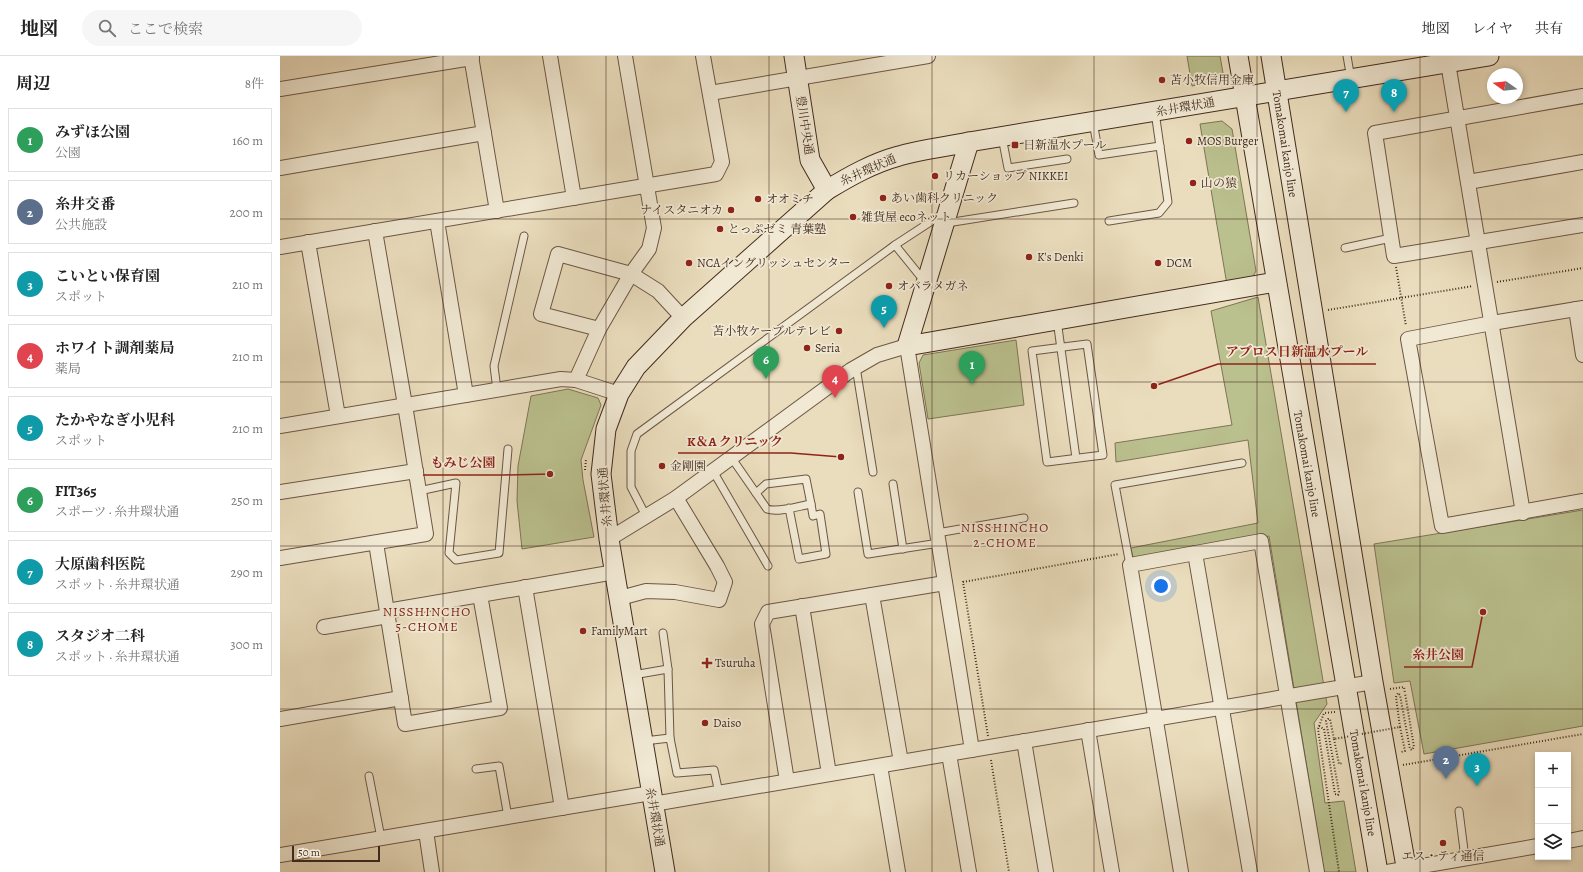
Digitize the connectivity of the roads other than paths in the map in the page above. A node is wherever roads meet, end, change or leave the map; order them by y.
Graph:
1 (550, 56) edge
2 (625, 56) edge
3 (703, 56) edge
4 (794, 56) edge
5 (928, 56) edge
6 (1238, 56) edge
7 (1271, 56) edge
8 (1348, 56) edge
9 (1489, 56) edge
10 (472, 57) edge
11 (882, 60) edge
12 (1448, 63) junction
13 (798, 78) junction
14 (1351, 79) junction
15 (280, 89) edge
16 (1276, 92) junction
17 (710, 94) junction
18 (1583, 96) edge
19 (1245, 97) junction
20 (1155, 112) junction
21 (1458, 118) junction
22 (1093, 122) junction
23 (484, 133) junction
24 (1002, 137) junction
25 (969, 142) junction
26 (1160, 146) junction
27 (1067, 159) dead end
28 (1583, 162) edge
29 (280, 168) edge
30 (1468, 182) junction
31 (647, 185) junction
32 (827, 190) junction
33 (574, 198) junction
34 (1074, 203) dead end
35 (497, 211) junction
36 (947, 216) junction
37 (437, 221) junction
38 (1110, 221) dead end
39 (1583, 225) edge
40 (375, 231) junction
41 (524, 236) dead end
42 (1391, 238) junction
43 (308, 242) junction
44 (1478, 243) junction
45 (896, 245) junction
46 (280, 247) edge
47 (1345, 248) dead end
48 (631, 274) junction
49 (1276, 282) junction
50 (926, 284) junction
51 (1579, 309) edge
52 (683, 318) junction
53 (1057, 320) junction
54 (1492, 323) junction
55 (599, 329) junction
56 (907, 346) junction
57 (1061, 347) junction
58 (1583, 355) edge
59 (856, 367) junction
60 (576, 380) junction
61 (497, 390) junction
62 (620, 394) junction
63 (466, 395) junction
64 (405, 405) junction
65 (338, 416) junction
66 (280, 426) edge
67 (508, 449) dead end
68 (731, 457) junction
69 (1076, 458) junction
70 (1242, 463) dead end
71 (416, 471) junction
72 (713, 471) junction
73 (873, 472) dead end
74 (893, 484) dead end
75 (419, 491) junction
76 (280, 492) edge
77 (858, 492) dead end
78 (756, 493) junction
79 (676, 498) junction
80 (1583, 501) edge
81 (811, 504) junction
82 (789, 508) junction
83 (1523, 513) junction
84 (646, 516) junction
85 (1024, 518) dead end
86 (938, 538) junction
87 (609, 539) junction
88 (376, 543) junction
89 (903, 549) junction
90 (1196, 553) junction
91 (280, 558) edge
92 (1129, 559) junction
93 (768, 566) dead end
94 (615, 572) junction
95 (945, 584) junction
96 (525, 587) junction
97 (480, 595) junction
98 (872, 595) junction
99 (620, 598) junction
100 (802, 606) junction
101 (387, 613) junction
102 (324, 627) dead end
103 (663, 633) dead end
104 (668, 669) junction
105 (632, 675) junction
106 (1382, 686) junction
107 (1346, 687) junction
108 (1287, 697) junction
109 (401, 698) junction
110 (1222, 708) junction
111 (280, 719) edge
112 (1155, 719) junction
113 (1088, 730) junction
114 (670, 738) junction
115 (643, 741) junction
116 (1024, 741) junction
117 (972, 750) junction
118 (949, 754) junction
119 (901, 762) junction
120 (880, 766) junction
121 (476, 769) dead end
122 (829, 774) junction
123 (369, 776) dead end
124 (787, 781) junction
125 (719, 793) junction
126 (652, 798) junction
127 (562, 808) junction
128 (1459, 811) dead end
129 (508, 817) junction
130 (426, 831) junction
131 (381, 838) junction
132 (1583, 838) edge
133 (1571, 840) edge
134 (1535, 846) edge
135 (280, 855) edge
136 (1465, 858) junction
137 (1406, 870) edge
138 (432, 872) edge
139 (665, 872) edge
140 (898, 872) edge
141 (969, 872) edge
142 (1046, 872) edge
143 (1112, 872) edge
144 (1181, 872) edge
145 (1250, 872) edge
146 (1317, 872) edge
147 (1378, 872) edge
148 (1387, 872) edge

1 - 33 street
2 - 31 street
3 - 17 street
4 - 13 street, 豊川中央通
5 - 11 street
6 - 19 street, Tomakomai kanjo line
7 - 16 street, Tomakomai kanjo line
8 - 14 lane
9 - 12 street, 糸井環状通
10 - 15 street
10 - 23 street
11 - 13 street
12 - 14 street, 糸井環状通
12 - 21 street
13 - 17 street
13 - 32 street, 豊川中央通
14 - 16 street, 糸井環状通
16 - 19 street, 糸井環状通
16 - 106 street, Tomakomai kanjo line
17 - 31 street
18 - 21 street
19 - 20 street, 糸井環状通
19 - 49 street, Tomakomai kanjo line
20 - 22 street, 糸井環状通
20 - 26 lane
21 - 30 street
21 - 42 street
22 - 24 street, 糸井環状通
22 - 26 lane
23 - 29 street
23 - 35 street
24 - 25 street, 糸井環状通
24 - 27 lane
25 - 32 street, 糸井環状通
25 - 36 street
26 - 38 lane
28 - 30 street
30 - 44 street
31 - 33 street
31 - 48 street
32 - 52 street, 糸井環状通
33 - 35 street
34 - 36 lane
35 - 37 street
36 - 45 lane
36 - 50 street
37 - 40 street
37 - 63 street
39 - 44 street
40 - 43 street
40 - 64 street
41 - 61 lane
42 - 44 street
42 - 47 lane
43 - 46 street
43 - 65 street
44 - 54 street
45 - 50 lane
45 - 84 lane
48 - 52 street
48 - 55 street
48 - 55 street
49 - 53 street
49 - 107 street, Tomakomai kanjo line
50 - 56 street
51 - 54 street
51 - 58 street
52 - 62 street, 糸井環状通
53 - 56 street
53 - 57 lane
54 - 83 street
54 - 83 street
55 - 60 street
56 - 59 street
56 - 86 street
57 - 69 lane
57 - 69 lane
57 - 69 lane
59 - 68 street
59 - 73 lane
60 - 61 street
60 - 62 street
61 - 63 street
62 - 87 street, 糸井環状通
63 - 64 street
64 - 65 street
64 - 71 street
65 - 66 street
67 - 75 lane
68 - 72 street
68 - 78 lane
70 - 92 lane
71 - 75 street
71 - 76 street
72 - 79 street
72 - 93 lane
74 - 89 lane
75 - 88 street
77 - 89 lane
78 - 81 lane
78 - 82 lane
79 - 84 street
79 - 99 street
80 - 83 street
81 - 82 lane
81 - 82 lane
84 - 87 street
85 - 86 lane
86 - 89 lane
86 - 95 street
87 - 94 street, 糸井環状通
88 - 91 street
88 - 101 street
90 - 92 street
90 - 108 street
90 - 110 street
92 - 112 street
94 - 96 street
94 - 99 street, 糸井環状通
95 - 98 street
95 - 117 street
96 - 97 street
96 - 127 street
97 - 101 street
97 - 109 street
98 - 100 street
98 - 119 street
99 - 105 street, 糸井環状通
100 - 122 street
100 - 124 street
101 - 102 street
101 - 109 street
103 - 104 lane
104 - 105 lane
104 - 114 lane
105 - 115 street, 糸井環状通
106 - 107 street
106 - 137 street, Tomakomai kanjo line
107 - 108 street
107 - 147 street, Tomakomai kanjo line
108 - 110 street
108 - 146 street
109 - 111 street
110 - 112 street
110 - 145 street
112 - 113 street
112 - 144 street
113 - 116 street
113 - 143 street
114 - 115 lane
114 - 125 lane
115 - 126 street, 糸井環状通
116 - 117 street
116 - 142 street
117 - 118 street
118 - 119 street
118 - 141 street
119 - 120 street
120 - 122 street
120 - 140 street
121 - 129 lane
122 - 124 street
123 - 131 lane
124 - 125 street
125 - 126 street
126 - 127 street
126 - 139 street, 糸井環状通
127 - 129 street
128 - 136 lane
129 - 130 street
130 - 131 street
130 - 138 street
131 - 135 street
132 - 133 street
134 - 136 street
136 - 137 street
137 - 148 street

